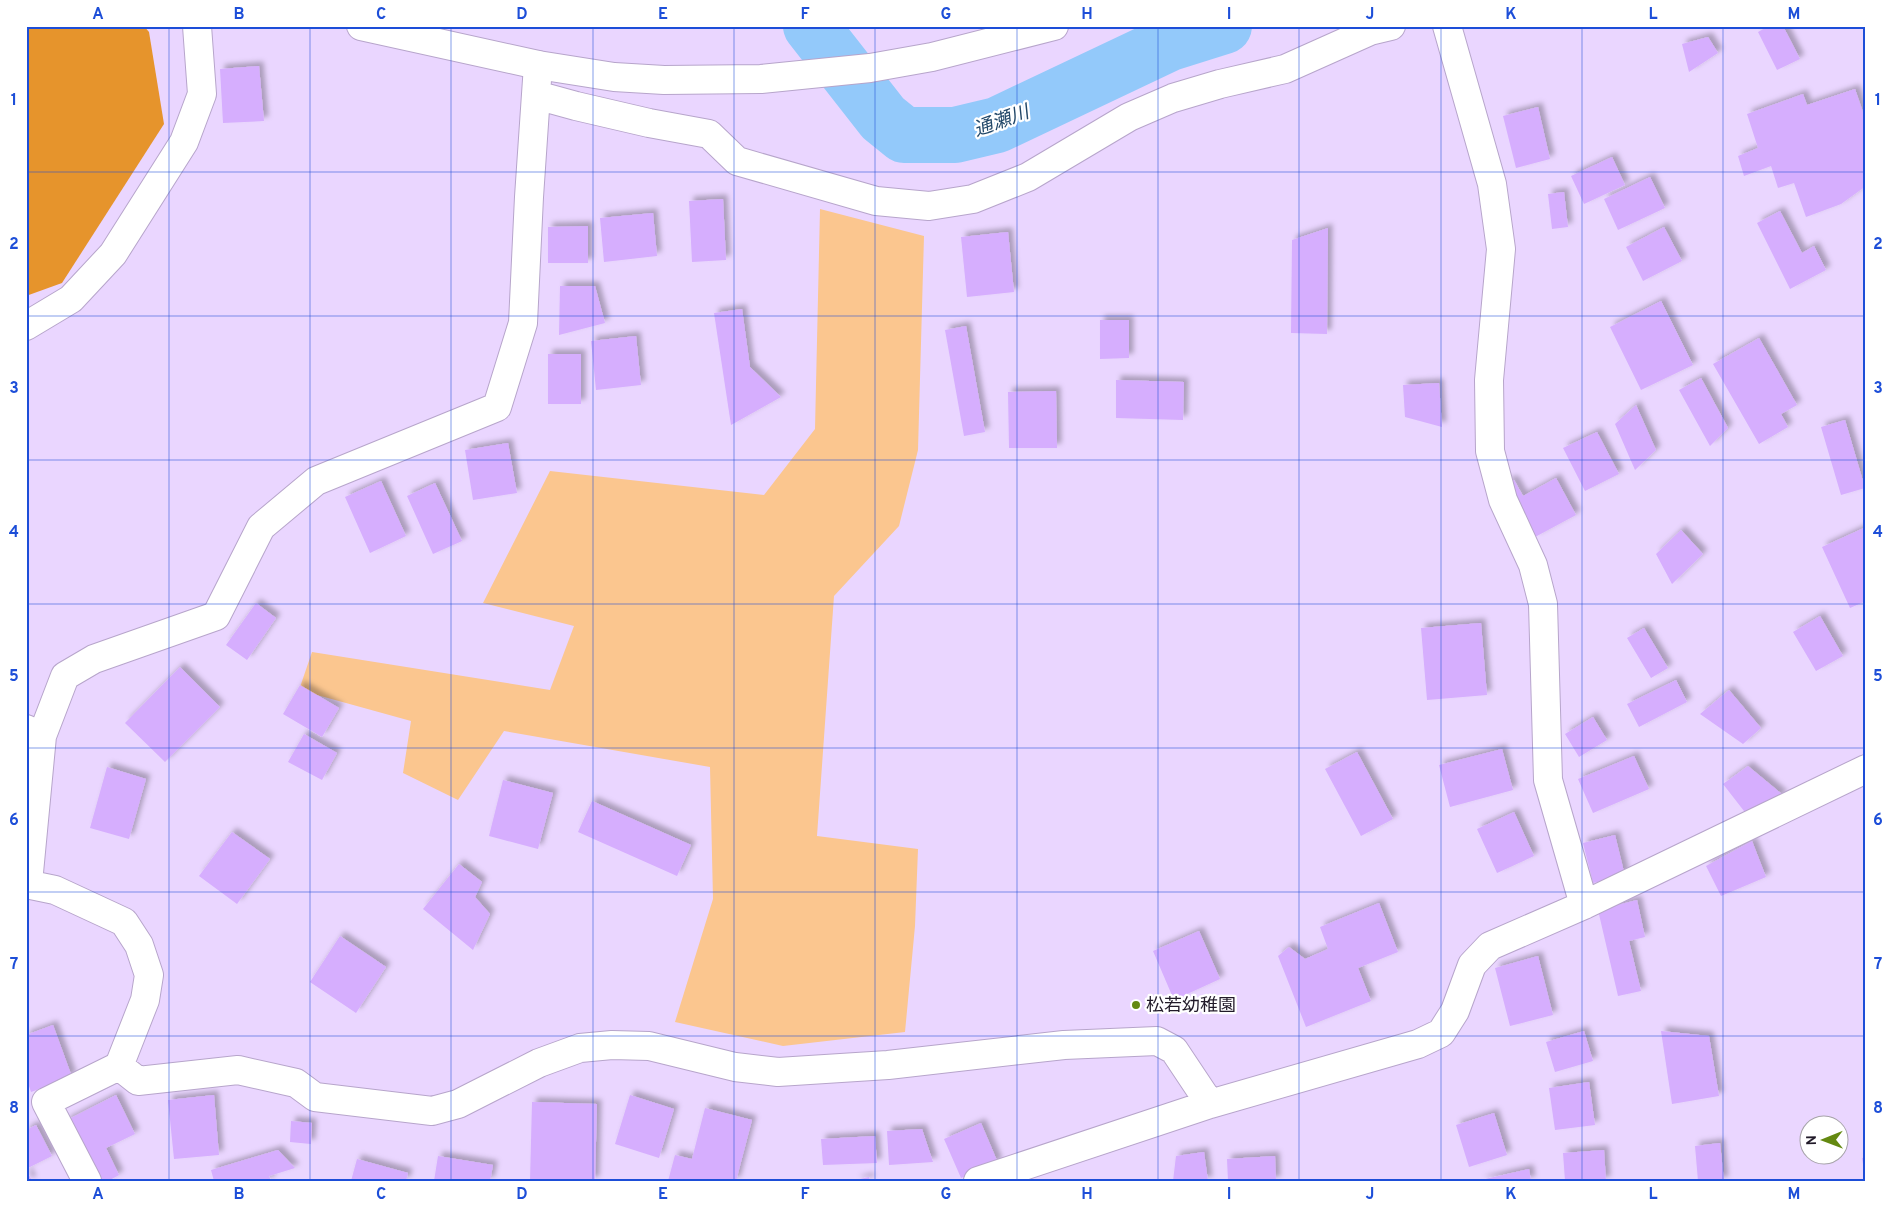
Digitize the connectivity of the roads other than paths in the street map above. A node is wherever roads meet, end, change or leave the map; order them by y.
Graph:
1 (197, 26) edge
2 (360, 26) edge
3 (1054, 26) edge
4 (1391, 26) edge
5 (1447, 26) edge
6 (538, 65) junction
7 (536, 95) junction
8 (26, 326) edge
9 (34, 732) edge
10 (1866, 769) edge
11 (27, 884) edge
12 (1584, 905) junction
13 (119, 1066) junction
14 (1210, 1104) junction
15 (87, 1181) edge
16 (978, 1181) edge

1 - 8 street
2 - 6 street
3 - 6 street
4 - 7 street
5 - 12 street
6 - 7 street
7 - 9 street
9 - 11 street
10 - 12 street
11 - 13 street
12 - 14 street
13 - 14 street
13 - 15 street
14 - 16 street

